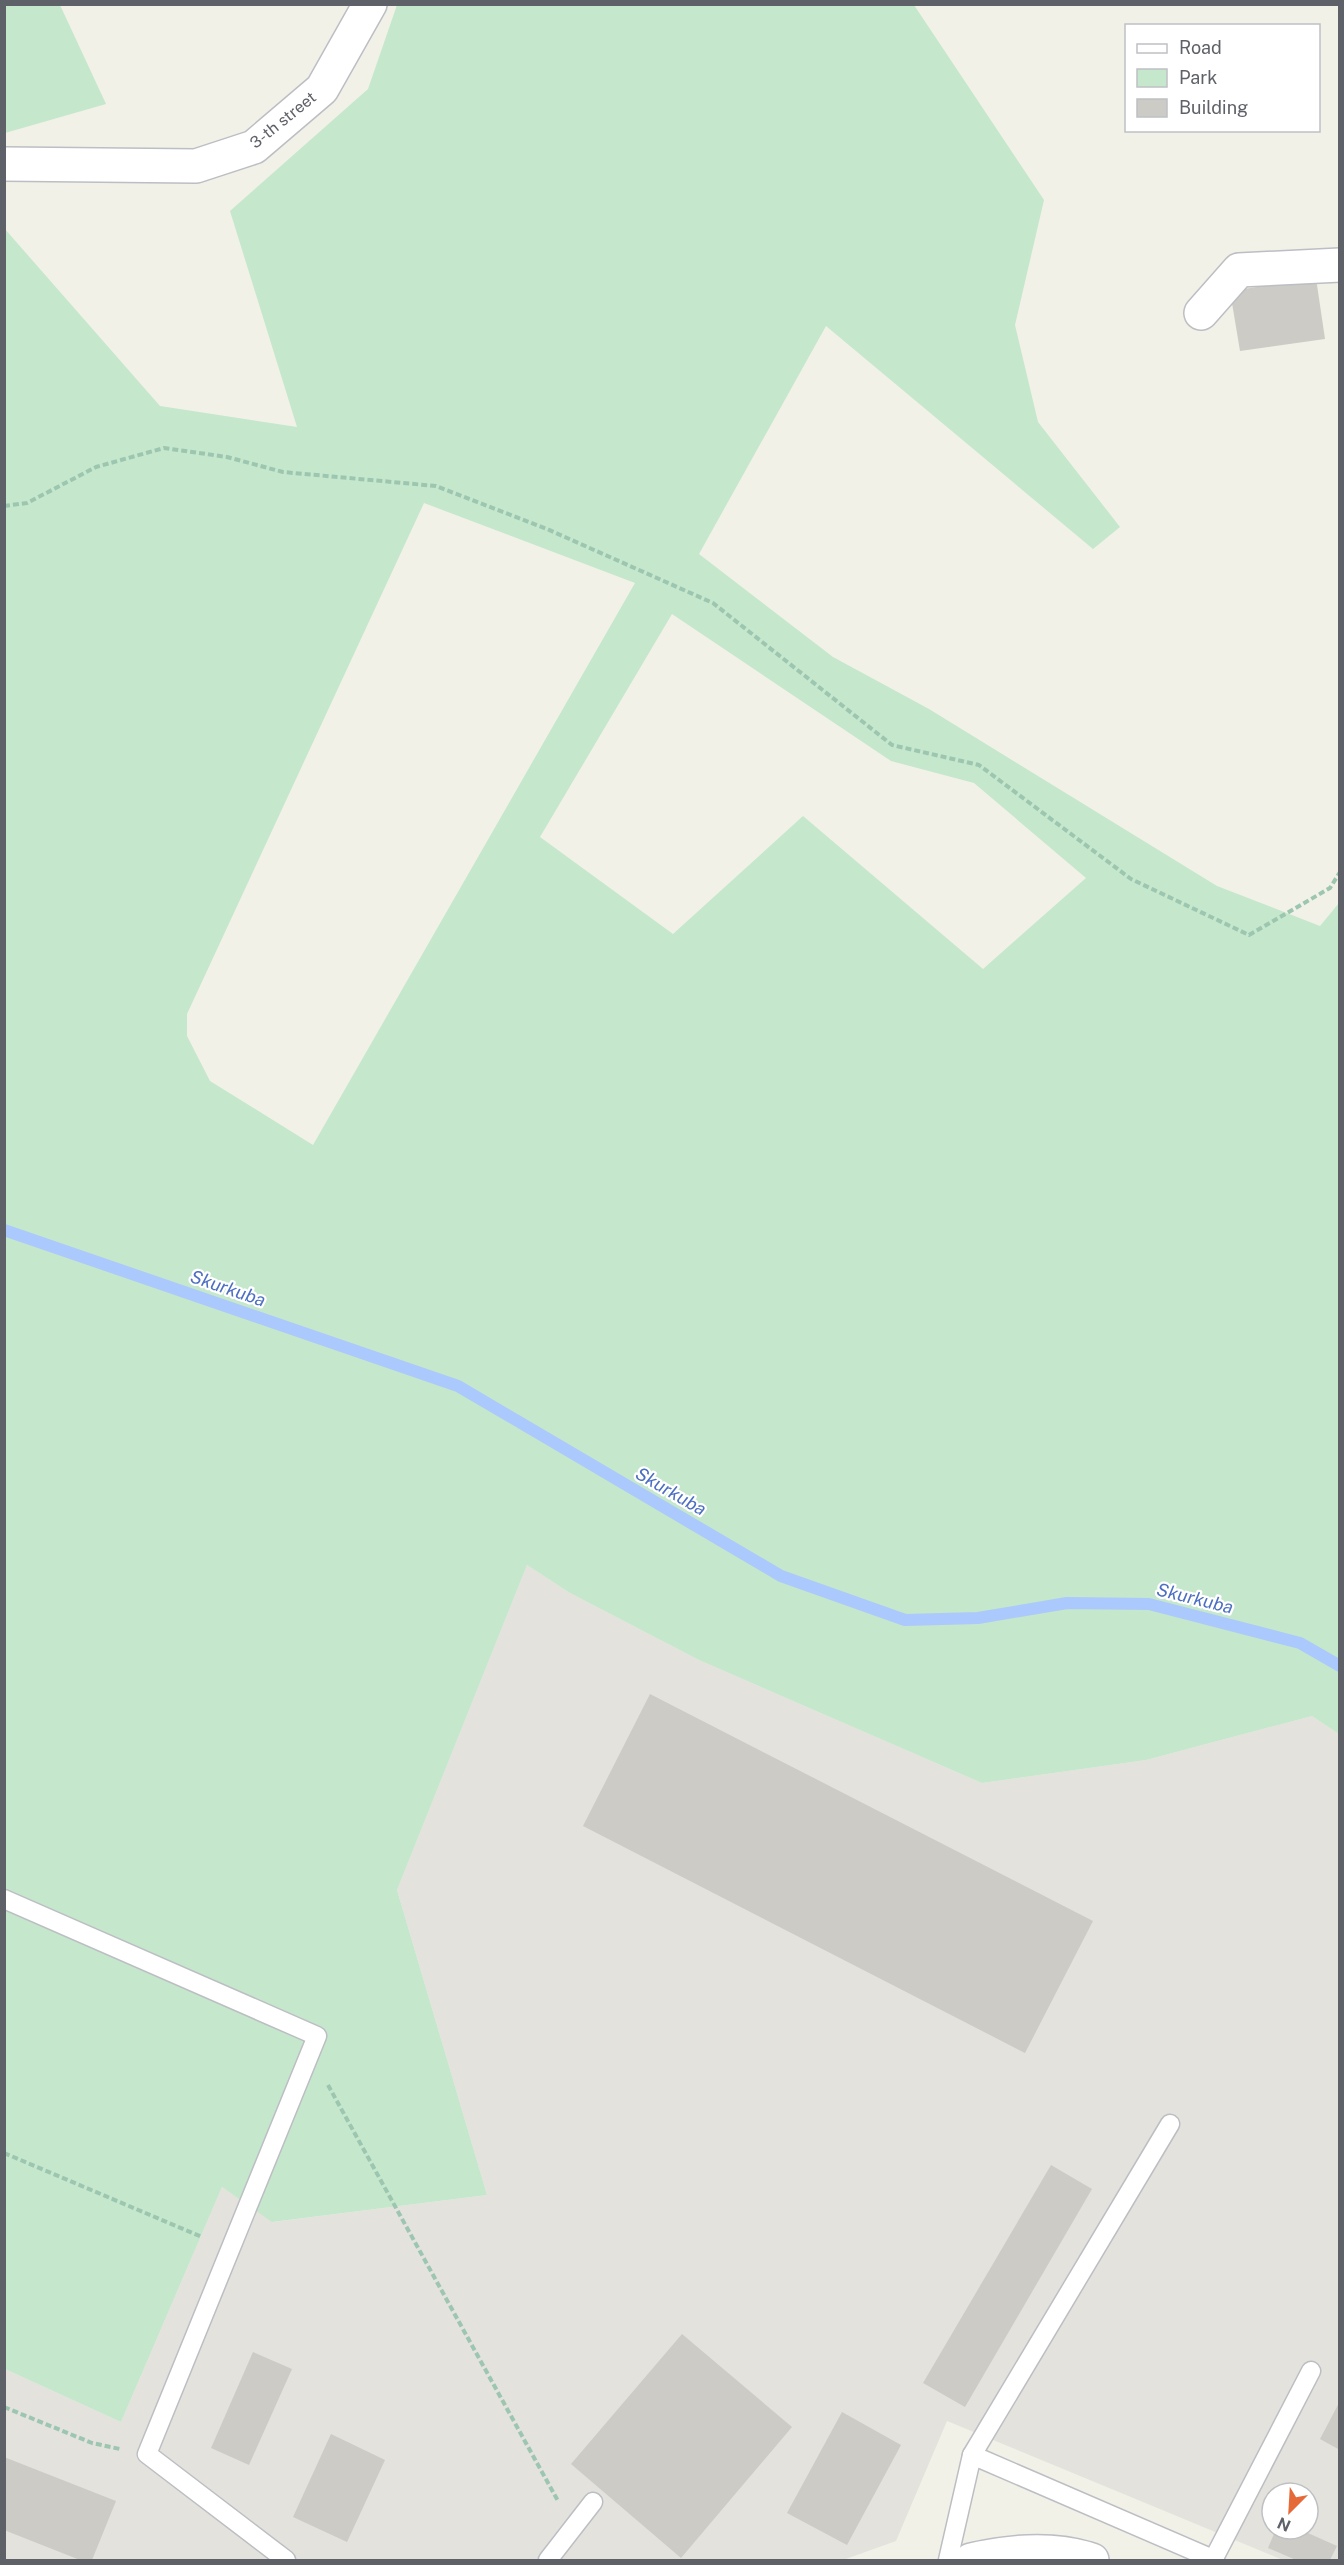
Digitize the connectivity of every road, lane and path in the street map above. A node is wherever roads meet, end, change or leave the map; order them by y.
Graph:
1 (370, 4) edge
2 (4, 164) edge
3 (1340, 265) edge
4 (1202, 313) dead end
5 (4, 506) edge
6 (1340, 872) edge
7 (4, 1899) edge
8 (311, 2053) junction
9 (1170, 2124) dead end
10 (4, 2153) edge
11 (231, 2249) junction
12 (1311, 2371) dead end
13 (4, 2407) edge
14 (147, 2454) junction
15 (972, 2455) junction
16 (592, 2502) dead end
17 (573, 2528) junction
18 (286, 2560) edge
19 (548, 2560) edge
20 (948, 2560) edge
21 (971, 2560) edge
22 (1092, 2560) edge
23 (1214, 2560) edge

1 - 2 street, 3-th street
3 - 4 street
5 - 6 path
7 - 8 lane
8 - 11 lane
8 - 17 path
9 - 15 lane
10 - 11 path
11 - 14 lane
12 - 23 lane
13 - 14 path
14 - 18 lane
15 - 20 lane
15 - 23 lane
16 - 17 lane
17 - 19 lane
21 - 22 street

